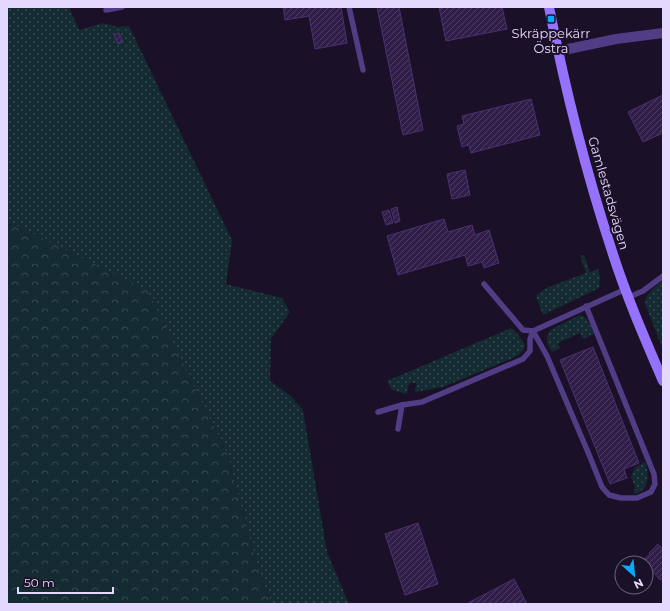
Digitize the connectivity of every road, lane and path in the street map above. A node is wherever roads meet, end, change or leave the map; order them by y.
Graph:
1 (122, 7) edge
2 (349, 7) edge
3 (549, 7) edge
4 (106, 10) dead end
5 (663, 33) edge
6 (559, 51) junction
7 (363, 70) dead end
8 (663, 276) edge
9 (484, 284) dead end
10 (627, 293) junction
11 (586, 306) junction
12 (533, 331) junction
13 (663, 381) edge
14 (402, 405) junction
15 (378, 412) dead end
16 (398, 429) dead end

1 - 4 lane
2 - 7 lane
3 - 6 street, Gamlestadsvägen
5 - 6 street
6 - 10 street, Gamlestadsvägen
8 - 10 lane
9 - 12 lane
10 - 11 lane
10 - 13 street, Gamlestadsvägen
11 - 12 lane
11 - 12 lane
12 - 14 lane
14 - 15 lane
14 - 16 lane

